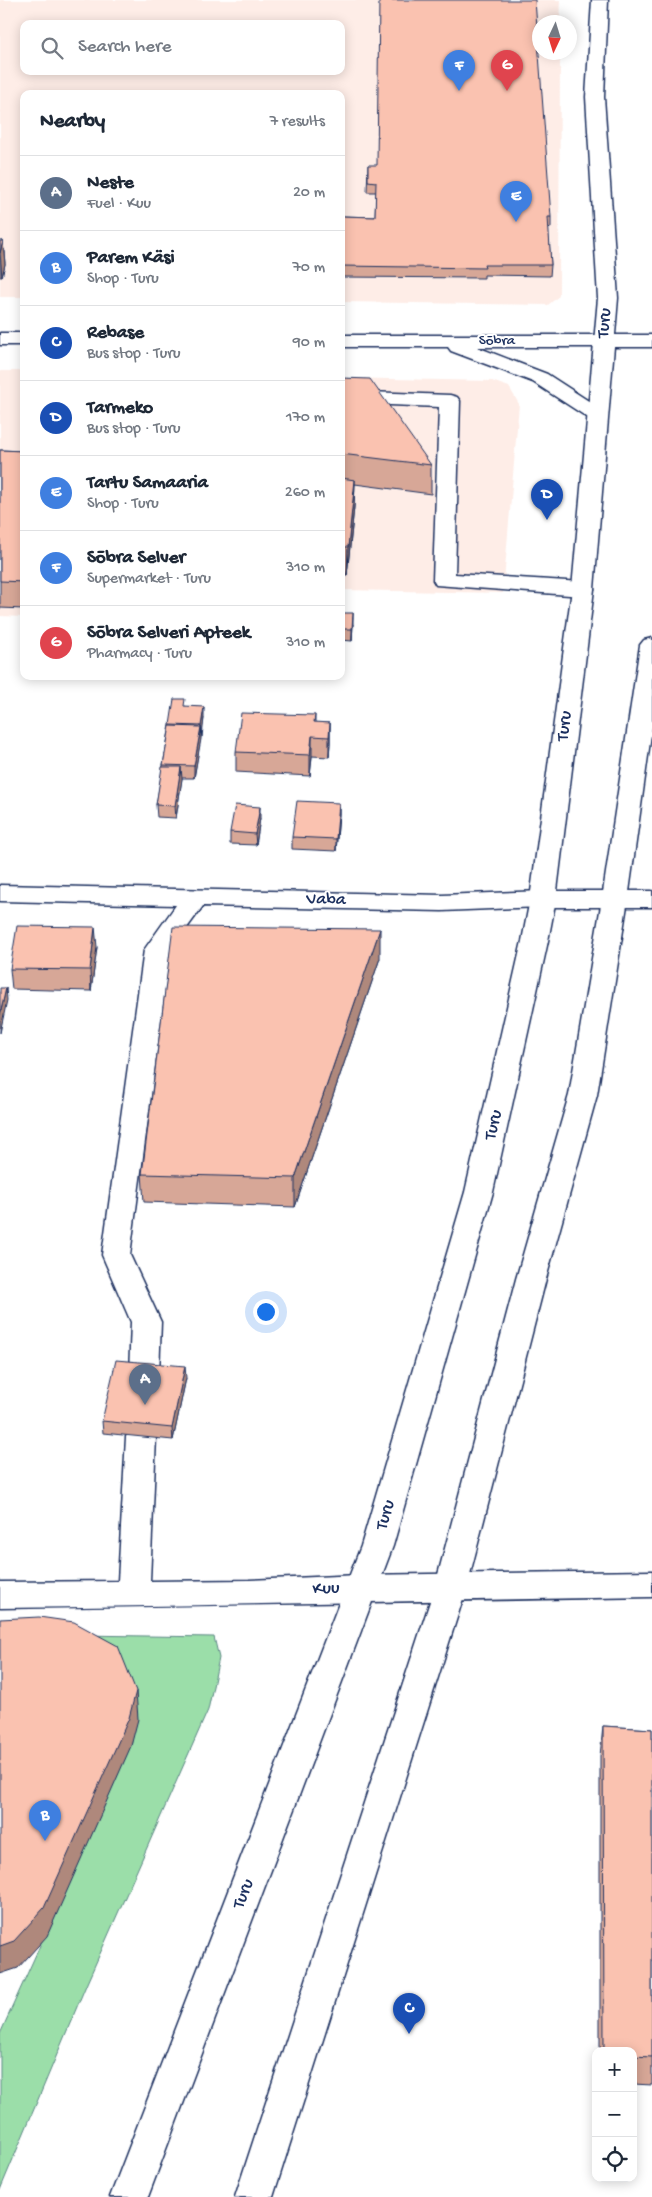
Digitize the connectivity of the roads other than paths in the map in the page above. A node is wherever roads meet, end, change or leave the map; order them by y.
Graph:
1 (600, 0) edge
2 (0, 339) edge
3 (20, 340) edge
4 (604, 340) junction
5 (345, 341) edge
6 (440, 341) junction
7 (652, 341) edge
8 (345, 397) edge
9 (597, 416) junction
10 (583, 589) junction
11 (652, 645) edge
12 (0, 894) edge
13 (196, 898) junction
14 (543, 899) junction
15 (615, 899) junction
16 (652, 899) edge
17 (144, 1374) edge
18 (141, 1437) edge
19 (652, 1584) edge
20 (451, 1586) junction
21 (360, 1588) junction
22 (133, 1593) junction
23 (0, 1595) edge
24 (129, 2197) edge
25 (254, 2197) edge

1 - 4 main road, Turu
2 - 3 main road
4 - 6 main road, Sõbra
4 - 7 main road, Sõbra
4 - 9 main road, Turu
5 - 6 main road, Sõbra
6 - 9 main road
8 - 10 main road
9 - 10 main road, Turu
10 - 14 main road, Turu
11 - 15 main road
12 - 13 main road, Vaba
13 - 14 main road, Vaba
13 - 17 main road
14 - 15 main road, Vaba
14 - 21 main road, Turu
15 - 16 main road, Vaba
15 - 20 main road
18 - 22 main road
19 - 20 main road, Kuu
20 - 21 main road, Kuu
20 - 25 main road
21 - 22 main road, Kuu
21 - 24 main road, Turu
22 - 23 main road, Kuu

